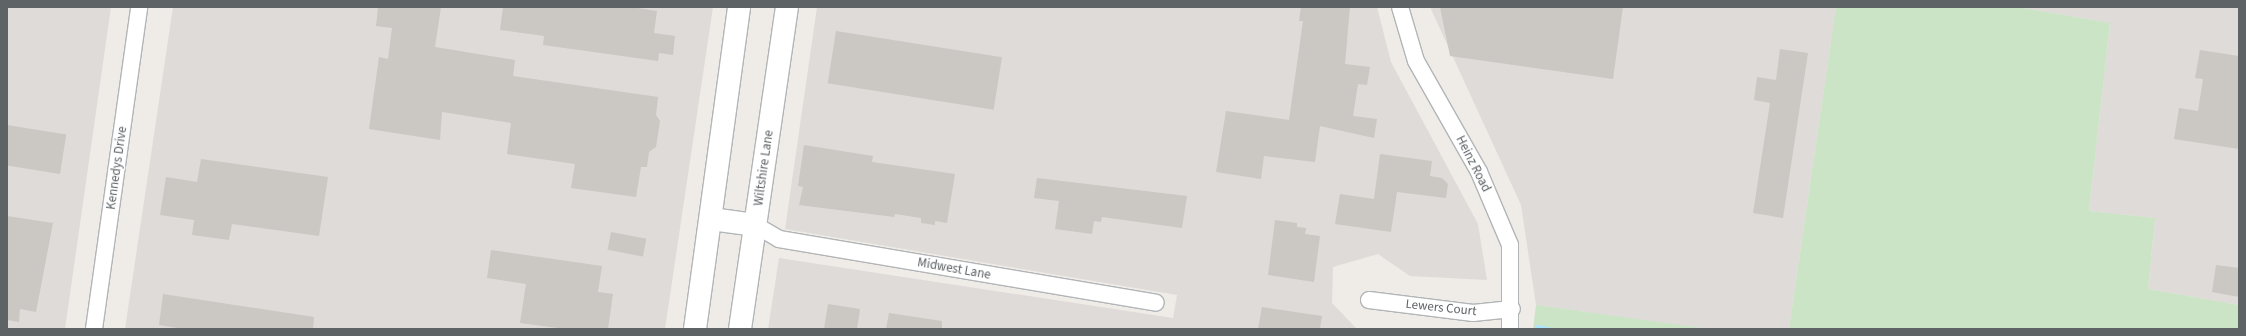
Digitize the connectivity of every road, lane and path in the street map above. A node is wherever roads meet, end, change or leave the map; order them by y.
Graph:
1 (139, 7) edge
2 (739, 7) edge
3 (787, 7) edge
4 (1400, 7) edge
5 (711, 219) junction
6 (755, 226) junction
7 (1370, 300) dead end
8 (1156, 303) dead end
9 (1512, 309) junction
10 (94, 329) edge
11 (695, 329) edge
12 (740, 329) edge
13 (1510, 329) edge

1 - 10 street, Kennedys Drive
2 - 5 main road
3 - 6 main road, Wiltshire Lane
4 - 9 street, Heinz Road
5 - 6 main road
5 - 11 main road
6 - 8 street, Midwest Lane
6 - 12 main road, Wiltshire Lane
7 - 9 street, Lewers Court
9 - 13 street, Heinz Road

